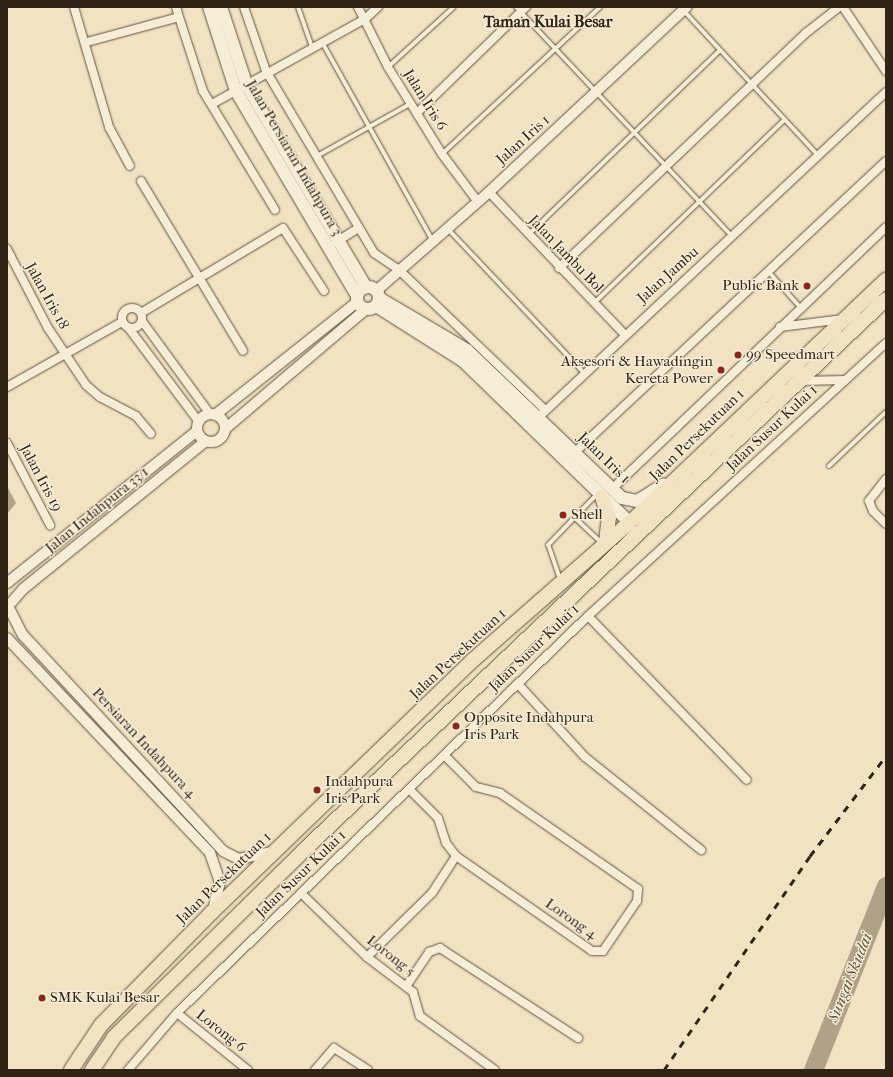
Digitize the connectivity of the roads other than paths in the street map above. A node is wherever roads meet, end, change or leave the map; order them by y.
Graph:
1 (74, 7) edge
2 (176, 7) edge
3 (209, 7) edge
4 (221, 7) edge
5 (244, 7) edge
6 (298, 7) edge
7 (358, 7) edge
8 (378, 7) edge
9 (454, 7) edge
10 (600, 7) edge
11 (839, 7) edge
12 (843, 7) edge
13 (683, 8) edge
14 (521, 9) edge
15 (180, 17) junction
16 (364, 19) junction
17 (87, 42) junction
18 (322, 42) junction
19 (312, 47) junction
20 (555, 49) junction
21 (720, 51) junction
22 (388, 67) junction
23 (266, 71) junction
24 (886, 72) edge
25 (247, 86) junction
26 (752, 86) junction
27 (236, 92) junction
28 (886, 92) edge
29 (597, 94) junction
30 (412, 103) junction
31 (212, 104) junction
32 (418, 112) junction
33 (784, 120) junction
34 (368, 128) junction
35 (634, 133) junction
36 (442, 154) junction
37 (818, 155) junction
38 (316, 157) junction
39 (886, 161) edge
40 (130, 166) dead end
41 (667, 167) junction
42 (141, 181) dead end
43 (489, 192) junction
44 (478, 202) junction
45 (700, 202) junction
46 (275, 210) dead end
47 (886, 227) edge
48 (446, 228) junction
49 (357, 229) junction
50 (528, 234) junction
51 (732, 236) junction
52 (432, 240) junction
53 (338, 241) junction
54 (327, 248) junction
55 (7, 250) edge
56 (559, 268) junction
57 (398, 270) junction
58 (768, 271) junction
59 (200, 277) junction
60 (886, 280) edge
61 (324, 291) dead end
62 (368, 298) junction
63 (886, 300) edge
64 (594, 303) junction
65 (800, 307) junction
66 (141, 317) junction
67 (844, 319) junction
68 (125, 325) junction
69 (780, 326) junction
70 (624, 334) junction
71 (886, 343) edge
72 (243, 351) dead end
73 (65, 356) junction
74 (584, 373) junction
75 (845, 380) junction
76 (797, 381) junction
77 (7, 387) edge
78 (886, 412) edge
79 (213, 414) junction
80 (542, 414) junction
81 (198, 426) junction
82 (225, 429) junction
83 (151, 434) dead end
84 (206, 441) junction
85 (7, 443) edge
86 (574, 453) junction
87 (829, 466) dead end
88 (680, 473) junction
89 (886, 479) edge
90 (604, 493) junction
91 (575, 518) junction
92 (630, 523) junction
93 (646, 524) junction
94 (886, 524) edge
95 (50, 526) dead end
96 (605, 544) junction
97 (562, 582) junction
98 (7, 583) edge
99 (8, 605) edge
100 (588, 616) junction
101 (7, 638) edge
102 (518, 684) junction
103 (444, 755) junction
104 (747, 780) dead end
105 (409, 789) junction
106 (278, 849) junction
107 (701, 850) dead end
108 (456, 856) junction
109 (301, 893) junction
110 (212, 912) junction
111 (367, 957) junction
112 (407, 985) junction
113 (177, 1013) junction
114 (578, 1038) dead end
115 (71, 1070) edge
116 (92, 1070) edge
117 (128, 1070) edge
118 (248, 1070) edge
119 (315, 1070) edge
120 (368, 1070) edge
121 (495, 1070) edge

1 - 17 street
2 - 15 street
3 - 27 main road, Jalan Persiaran Indahpura 3
4 - 25 main road, Jalan Persiaran Indahpura 3
5 - 23 street
6 - 19 lane
7 - 16 street, Jalan Iris 6
8 - 16 street
9 - 22 lane
10 - 20 lane
11 - 26 street
12 - 24 street
13 - 21 lane
13 - 29 street, Jalan Iris 1
14 - 20 lane
14 - 32 street
15 - 17 street
15 - 31 street
16 - 18 street
16 - 22 street, Jalan Iris 6
17 - 40 street
18 - 19 street
18 - 34 lane
19 - 23 street
20 - 29 lane
20 - 36 lane
21 - 26 lane
21 - 35 lane
22 - 30 street, Jalan Iris 6
23 - 25 street
23 - 38 street
25 - 27 street
25 - 53 main road, Jalan Persiaran Indahpura 3
26 - 33 lane
26 - 41 street
27 - 31 street
27 - 54 main road, Jalan Persiaran Indahpura 3
28 - 37 street, Jalan Jambu
29 - 35 lane
29 - 43 street, Jalan Iris 1
30 - 32 street, Jalan Iris 6
30 - 34 lane
31 - 46 street
32 - 36 street, Jalan Iris 6
33 - 37 lane
33 - 45 lane
34 - 38 lane
34 - 52 lane
35 - 41 lane
35 - 50 lane
36 - 44 street, Jalan Iris 6
37 - 51 street, Jalan Jambu
38 - 49 street
39 - 58 street
41 - 45 lane
41 - 56 street
42 - 59 street
43 - 44 street, Jalan Iris 1
43 - 50 street, Jalan Jambu Bol
44 - 48 street, Jalan Iris 1
45 - 51 lane
45 - 64 lane
47 - 65 street
48 - 52 street, Jalan Iris 1
48 - 74 lane
49 - 53 street
49 - 57 street
50 - 56 street, Jalan Jambu Bol
51 - 70 street, Jalan Jambu
52 - 57 street, Jalan Iris 1
53 - 54 street
53 - 62 main road, Jalan Persiaran Indahpura 3
54 - 62 main road, Jalan Persiaran Indahpura 3
55 - 73 street, Jalan Iris 18
56 - 64 street, Jalan Jambu Bol
57 - 62 street, Jalan Iris 1
57 - 80 street
58 - 65 lane
58 - 86 street
59 - 61 street
59 - 66 street
59 - 72 street
60 - 67 highway, Jalan Persekutuan 1
62 - 79 street
62 - 80 main road, Jalan Iris 1
62 - 82 street
62 - 90 main road, Jalan Iris 1
63 - 76 highway, Jalan Persekutuan 1
64 - 70 street, Jalan Jambu Bol
65 - 69 street
66 - 68 street
66 - 68 street
66 - 79 street
67 - 69 street
67 - 88 highway, Jalan Persekutuan 1
68 - 73 street
68 - 81 street
69 - 90 street
70 - 74 street, Jalan Jambu
71 - 75 street, Jalan Susur Kulai 1
73 - 77 street
73 - 83 street, Jalan Iris 18
74 - 80 street, Jalan Jambu
75 - 76 street
75 - 100 street, Jalan Susur Kulai 1
76 - 93 highway, Jalan Persekutuan 1
78 - 87 lane
79 - 81 street
79 - 82 street
80 - 86 main road, Jalan Iris 1
81 - 84 street
81 - 98 street, Jalan Indahpura 33/1
82 - 84 street
84 - 99 street, Jalan Indahpura 33/1
85 - 95 street, Jalan Iris 19
86 - 90 main road, Jalan Iris 1
88 - 90 main road, Jalan Iris 1
88 - 92 highway, Jalan Persekutuan 1
89 - 94 street
90 - 91 lane
90 - 92 main road, Jalan Iris 1
90 - 96 highway
91 - 96 lane
91 - 97 lane
92 - 93 highway
92 - 96 highway, Jalan Persekutuan 1
93 - 116 highway, Jalan Persekutuan 1
96 - 97 highway, Jalan Persekutuan 1
97 - 106 highway, Jalan Persekutuan 1
99 - 106 street, Persiaran Indahpura 4
100 - 102 street, Jalan Susur Kulai 1
100 - 104 street
101 - 110 street, Persiaran Indahpura 4
102 - 103 street, Jalan Susur Kulai 1
102 - 107 street
103 - 105 street, Jalan Susur Kulai 1
103 - 108 street, Lorong 4
105 - 108 street, Lorong 4
105 - 109 street, Jalan Susur Kulai 1
106 - 110 highway, Jalan Persekutuan 1
108 - 111 street
109 - 111 street, Lorong 5
109 - 113 street, Jalan Susur Kulai 1
110 - 115 highway, Jalan Persekutuan 1
111 - 112 street, Lorong 5
112 - 114 street
112 - 121 street, Lorong 5
113 - 117 street, Jalan Susur Kulai 1
113 - 118 street, Lorong 6
119 - 120 street

